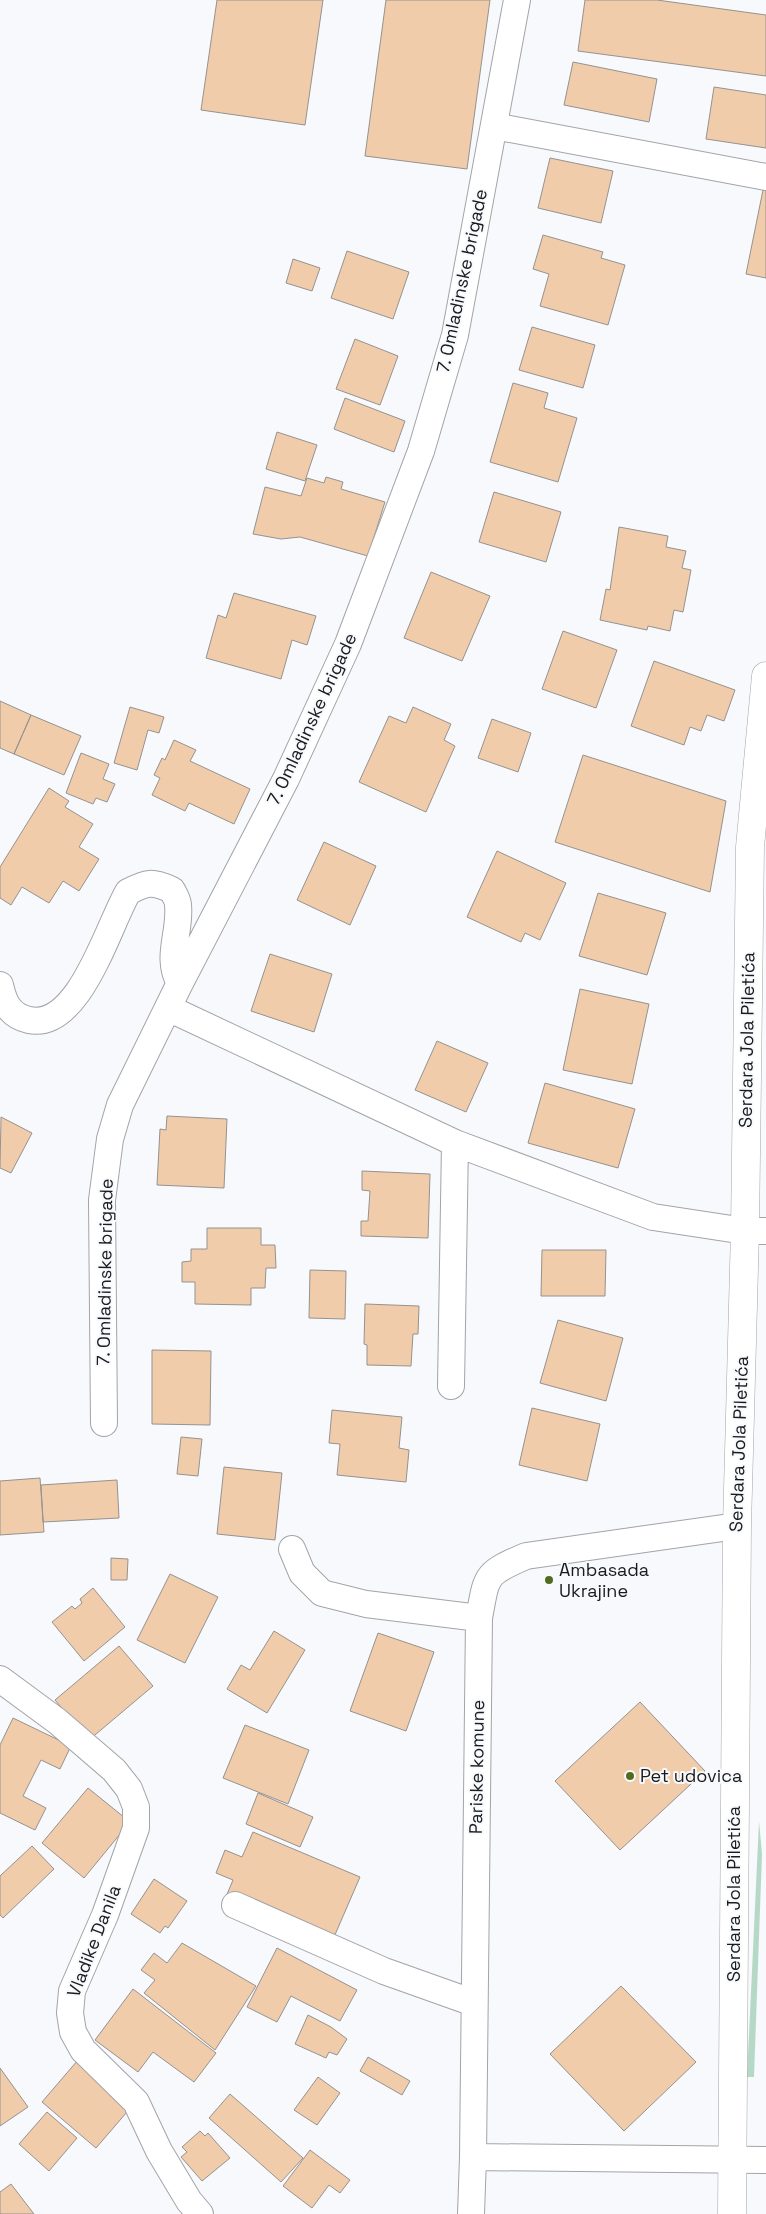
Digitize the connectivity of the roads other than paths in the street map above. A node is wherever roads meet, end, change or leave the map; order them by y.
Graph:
1 (517, 0) edge
2 (494, 126) junction
3 (766, 177) edge
4 (766, 676) edge
5 (180, 983) junction
6 (0, 985) edge
7 (168, 1008) junction
8 (455, 1143) junction
9 (755, 1231) edge
10 (451, 1386) dead end
11 (104, 1423) dead end
12 (737, 1526) junction
13 (292, 1549) dead end
14 (479, 1618) junction
15 (0, 1679) edge
16 (235, 1905) dead end
17 (474, 2003) junction
18 (473, 2157) junction
19 (731, 2159) junction
20 (766, 2160) edge
21 (200, 2214) edge
22 (470, 2214) edge
23 (732, 2214) edge

1 - 2 street, 7. Omladinske brigade
2 - 3 street
2 - 5 street, 7. Omladinske brigade
4 - 9 main road, Serdara Jola Piletića
5 - 6 street
5 - 7 street, 7. Omladinske brigade
7 - 8 street
7 - 11 street, 7. Omladinske brigade
8 - 9 street
8 - 10 street
9 - 12 main road, Serdara Jola Piletića
12 - 14 street, Pariske komune
12 - 19 main road, Serdara Jola Piletića
13 - 14 street
14 - 17 street, Pariske komune
15 - 21 street, Vladike Danila
16 - 17 street
17 - 18 street, Pariske komune
18 - 19 street
18 - 22 street, Pariske komune
19 - 20 street
19 - 23 main road, Serdara Jola Piletića

